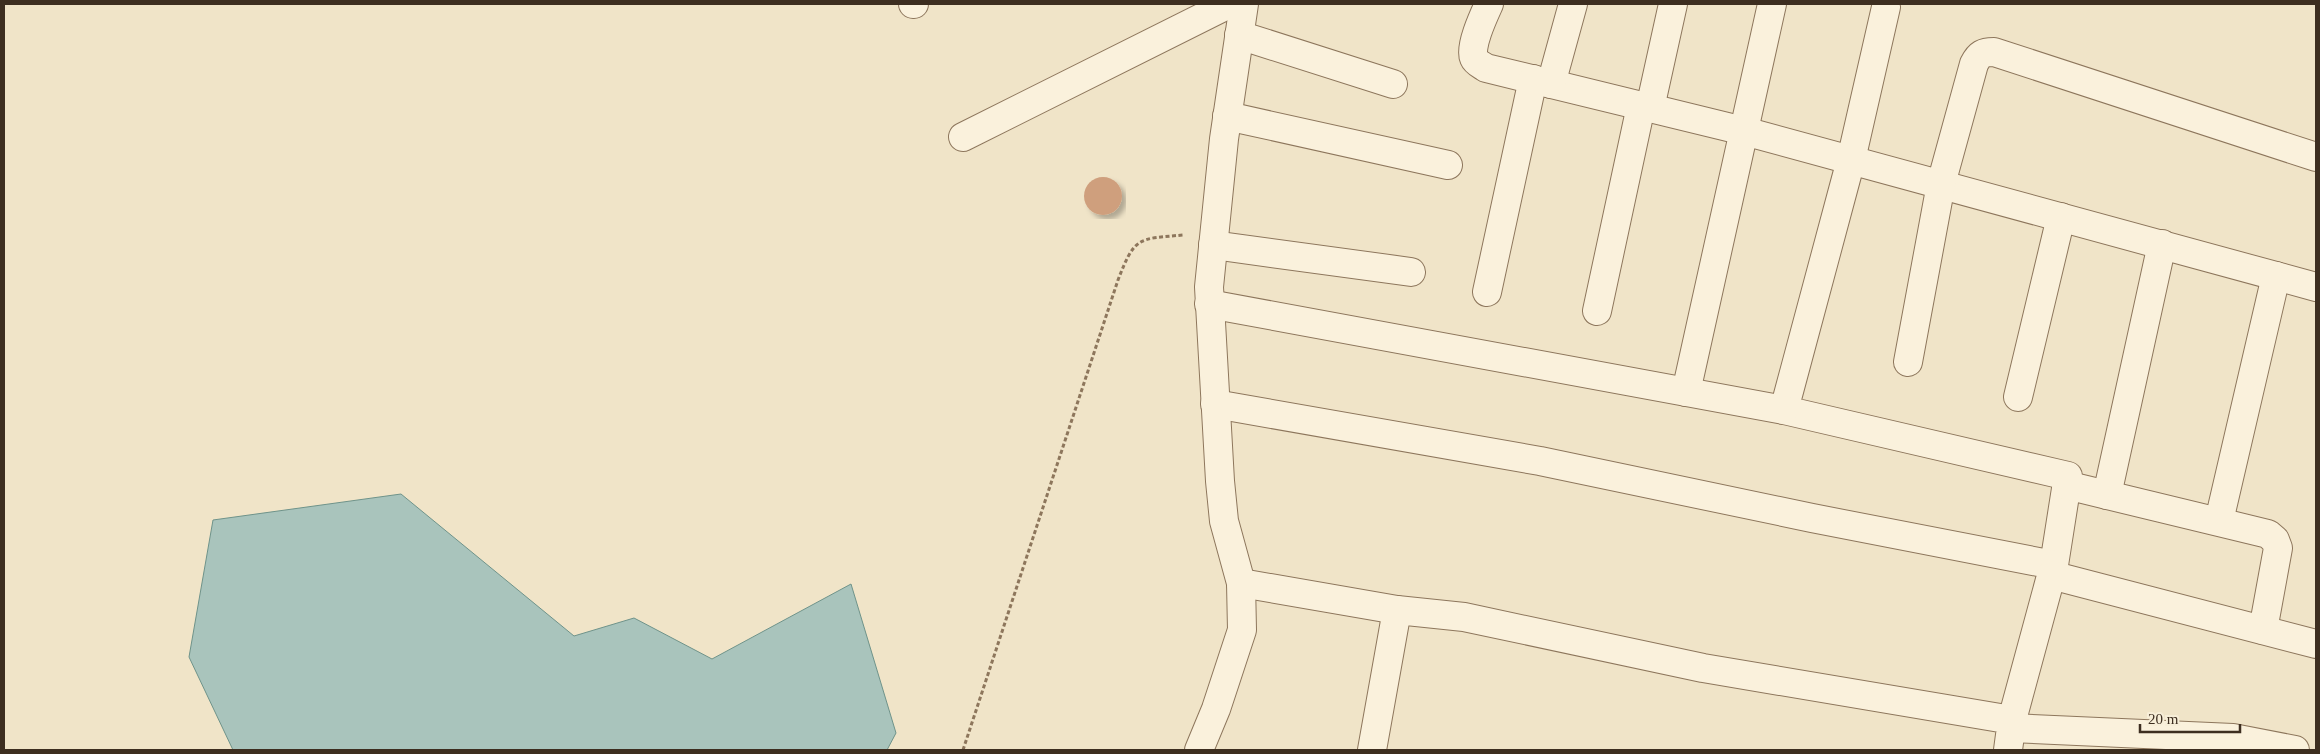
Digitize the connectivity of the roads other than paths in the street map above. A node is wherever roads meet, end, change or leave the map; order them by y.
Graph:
1 (1229, 4) edge
2 (1244, 4) edge
3 (1489, 4) edge
4 (1573, 4) edge
5 (1673, 4) edge
6 (1772, 4) edge
7 (1886, 7) dead end
8 (1239, 35) junction
9 (1542, 81) junction
10 (1393, 84) dead end
11 (1646, 107) junction
12 (1227, 116) junction
13 (1744, 131) junction
14 (963, 137) dead end
15 (2316, 157) edge
16 (1851, 160) junction
17 (1448, 164) dead end
18 (1941, 184) junction
19 (2061, 217) junction
20 (1213, 238) junction
21 (2162, 244) junction
22 (1411, 272) dead end
23 (2276, 276) junction
24 (2316, 287) edge
25 (1487, 292) dead end
26 (1209, 304) junction
27 (1597, 311) dead end
28 (1908, 362) dead end
29 (1686, 392) junction
30 (2018, 397) dead end
31 (1215, 404) junction
32 (1784, 410) junction
33 (2066, 485) junction
34 (2107, 495) junction
35 (2218, 521) junction
36 (2052, 570) junction
37 (1241, 583) junction
38 (1397, 610) junction
39 (2263, 630) junction
40 (2316, 644) edge
41 (2010, 733) edge
42 (1200, 750) edge
43 (1372, 750) edge
44 (2294, 750) edge

1 - 14 street
2 - 8 street
3 - 9 street
4 - 9 street
5 - 11 street
6 - 13 street
7 - 16 street
8 - 10 street
8 - 12 street
9 - 11 street
9 - 25 street
11 - 13 street
11 - 27 street
12 - 17 street
12 - 20 street
13 - 16 street
13 - 29 street
15 - 18 street
16 - 18 street
16 - 32 street
18 - 19 street
18 - 28 street
19 - 21 street
19 - 30 street
20 - 22 street
20 - 26 street
21 - 23 street
21 - 34 street
23 - 24 street
23 - 35 street
26 - 29 street
26 - 31 street
29 - 32 street
31 - 36 street
31 - 37 street
32 - 33 street
33 - 34 street
33 - 36 street
34 - 35 street
35 - 39 street
36 - 39 street
36 - 41 street
37 - 38 street
37 - 42 street
38 - 41 street
38 - 43 street
39 - 40 street
41 - 44 street

